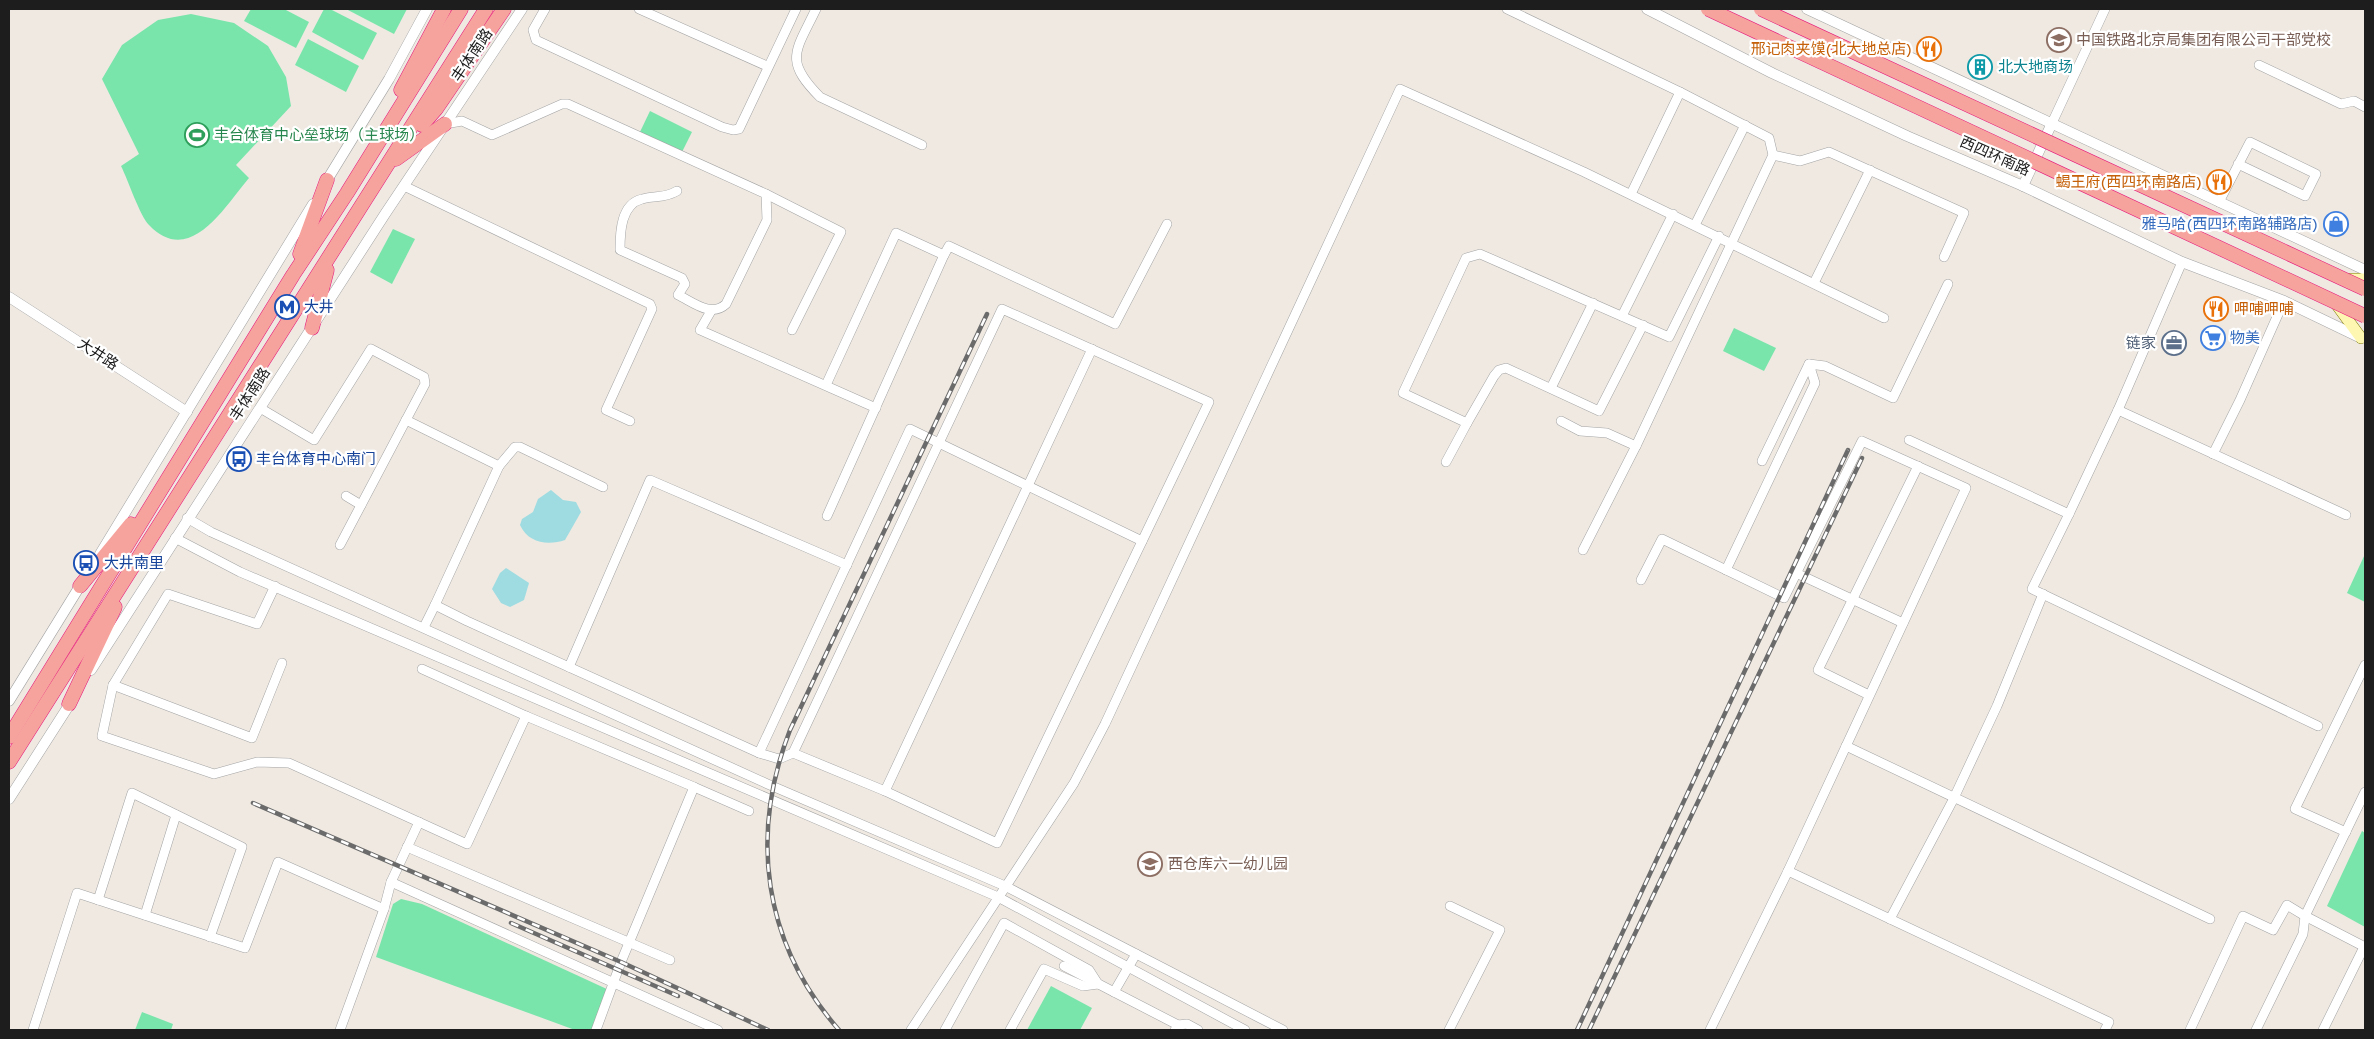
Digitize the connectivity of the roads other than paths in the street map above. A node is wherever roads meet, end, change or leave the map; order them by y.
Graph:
1 (427, 9) edge
2 (444, 9) edge
3 (461, 9) edge
4 (486, 9) edge
5 (504, 9) edge
6 (522, 9) edge
7 (545, 9) edge
8 (638, 9) edge
9 (796, 9) edge
10 (816, 9) edge
11 (1507, 9) edge
12 (1647, 9) edge
13 (1708, 9) edge
14 (1761, 9) edge
15 (1807, 9) edge
16 (2106, 9) edge
17 (1725, 17) junction
18 (2259, 65) dead end
19 (767, 66) junction
20 (1680, 92) junction
21 (2365, 107) edge
22 (445, 124) junction
23 (2052, 124) junction
24 (1745, 125) junction
25 (2044, 140) junction
26 (922, 145) dead end
27 (1773, 155) junction
28 (2034, 162) junction
29 (390, 164) junction
30 (2238, 164) junction
31 (1870, 170) junction
32 (327, 180) junction
33 (404, 186) junction
34 (2024, 186) junction
35 (677, 192) dead end
36 (347, 194) junction
37 (766, 194) junction
38 (1631, 194) junction
39 (2219, 202) junction
40 (1673, 214) junction
41 (1167, 224) dead end
42 (1695, 224) junction
43 (1718, 236) junction
44 (1733, 243) junction
45 (332, 254) junction
46 (944, 254) junction
47 (1944, 257) dead end
48 (2182, 262) junction
49 (2365, 270) edge
50 (293, 275) junction
51 (2365, 279) edge
52 (1814, 284) junction
53 (1948, 284) dead end
54 (2365, 289) edge
55 (9, 297) edge
56 (2284, 302) junction
57 (1593, 303) junction
58 (711, 311) junction
59 (1622, 316) junction
60 (2365, 316) edge
61 (1884, 318) dead end
62 (1643, 325) junction
63 (312, 328) junction
64 (792, 330) dead end
65 (2363, 339) edge
66 (1092, 349) junction
67 (1809, 364) junction
68 (826, 386) junction
69 (1551, 388) junction
70 (260, 408) junction
71 (876, 408) junction
72 (2118, 410) junction
73 (187, 412) junction
74 (406, 420) junction
75 (630, 421) dead end
76 (1561, 421) dead end
77 (1467, 423) junction
78 (1909, 440) dead end
79 (938, 443) junction
80 (1636, 446) junction
81 (2213, 454) junction
82 (1762, 461) dead end
83 (1446, 462) dead end
84 (499, 466) junction
85 (1918, 466) junction
86 (1027, 486) junction
87 (603, 487) dead end
88 (160, 489) junction
89 (346, 496) dead end
90 (361, 504) junction
91 (2069, 514) junction
92 (2346, 515) dead end
93 (827, 516) dead end
94 (187, 518) junction
95 (175, 538) junction
96 (1142, 541) junction
97 (340, 545) dead end
98 (1582, 550) dead end
99 (141, 551) junction
100 (847, 565) junction
101 (1726, 570) junction
102 (1796, 573) junction
103 (1641, 580) dead end
104 (80, 586) junction
105 (275, 586) junction
106 (2043, 594) junction
107 (1853, 601) junction
108 (435, 605) junction
109 (1903, 623) junction
110 (424, 627) junction
111 (282, 663) dead end
112 (62, 665) junction
113 (2365, 665) edge
114 (569, 667) junction
115 (422, 669) dead end
116 (113, 685) junction
117 (1870, 695) junction
118 (9, 701) edge
119 (69, 704) junction
120 (526, 716) junction
121 (2318, 726) dead end
122 (9, 737) edge
123 (1846, 746) junction
124 (759, 753) junction
125 (793, 753) junction
126 (9, 762) edge
127 (694, 787) junction
128 (885, 790) junction
129 (2365, 792) edge
130 (1954, 797) junction
131 (9, 799) edge
132 (749, 811) dead end
133 (176, 815) junction
134 (418, 822) junction
135 (2346, 832) junction
136 (407, 847) junction
137 (1788, 871) junction
138 (390, 882) junction
139 (1005, 886) junction
140 (998, 897) junction
141 (98, 900) junction
142 (1450, 906) dead end
143 (384, 909) junction
144 (145, 915) junction
145 (2305, 916) junction
146 (1890, 919) junction
147 (2210, 919) dead end
148 (210, 937) junction
149 (629, 943) junction
150 (2364, 947) edge
151 (1136, 954) junction
152 (670, 960) dead end
153 (1064, 966) dead end
154 (1129, 968) junction
155 (614, 983) junction
156 (1098, 984) junction
157 (1114, 992) junction
158 (1176, 1028) edge
159 (32, 1030) edge
160 (340, 1030) edge
161 (596, 1030) edge
162 (718, 1030) edge
163 (912, 1030) edge
164 (945, 1030) edge
165 (1010, 1030) edge
166 (1198, 1030) edge
167 (1245, 1030) edge
168 (1283, 1030) edge
169 (1449, 1030) edge
170 (1710, 1030) edge
171 (2105, 1030) edge
172 (2190, 1030) edge
173 (2256, 1030) edge
174 (2322, 1030) edge

1 - 32 street
2 - 36 highway
3 - 36 highway, 丰体南路
4 - 29 highway, 丰体南路
5 - 29 highway
6 - 22 street, 丰体南路
7 - 19 street
8 - 19 street
9 - 19 street
10 - 26 street
11 - 20 street
12 - 34 street, 西四环南路
13 - 17 main road, 西四环南路
14 - 25 main road
14 - 54 highway, bridge
15 - 23 street
16 - 23 street
17 - 28 main road, 西四环南路
17 - 60 highway, 西四环南路, bridge
18 - 21 street
20 - 24 street
20 - 38 street
22 - 29 highway
22 - 33 street, 丰体南路
22 - 37 street
23 - 25 street
23 - 39 street
24 - 27 street
24 - 42 street
25 - 28 street
25 - 51 main road
27 - 31 street
27 - 44 street
28 - 34 street
28 - 65 main road, 西四环南路
29 - 45 highway, 丰体南路
30 - 30 street
30 - 39 street
31 - 47 street
31 - 52 street
32 - 50 highway
32 - 73 street
33 - 63 street, 丰体南路
33 - 75 street
34 - 48 street, 西四环南路
35 - 58 street
36 - 50 highway, 丰体南路
37 - 58 street
37 - 64 street
38 - 40 street
38 - 139 street
39 - 49 street
40 - 42 street
40 - 59 street
41 - 46 street
42 - 43 street
43 - 44 street
43 - 62 street
44 - 52 street
44 - 80 street
45 - 63 highway
45 - 99 highway, 丰体南路
46 - 68 street
46 - 71 street
48 - 56 street, 西四环南路
48 - 72 street
50 - 88 highway, 丰体南路
52 - 61 street
53 - 67 street
55 - 73 street, 大井路
56 - 65 street, 西四环南路
56 - 81 street
57 - 59 street
57 - 69 street
57 - 77 street
58 - 68 street
59 - 62 street
62 - 69 street
63 - 70 street, 丰体南路
66 - 79 street
66 - 86 street
66 - 96 street
67 - 82 street
67 - 101 street
68 - 71 street
69 - 77 street
70 - 74 street
70 - 94 street, 丰体南路
71 - 93 street
72 - 81 street
72 - 91 street
73 - 104 street
74 - 84 street
74 - 90 street
76 - 80 street
77 - 83 street
78 - 91 street
79 - 86 street
79 - 100 street
79 - 125 street
80 - 98 street
81 - 92 street
84 - 87 street
84 - 108 street
85 - 102 street
85 - 107 street
85 - 109 street
86 - 96 street
86 - 128 street
88 - 104 highway
88 - 112 highway, 丰体南路
89 - 90 street
90 - 97 street
91 - 106 street
94 - 95 street, 丰体南路
94 - 110 street
95 - 105 street
95 - 119 street, 丰体南路
96 - 128 street
99 - 112 highway, 丰体南路
99 - 119 highway
100 - 114 street
100 - 124 street
101 - 102 street
101 - 103 street
102 - 107 street
104 - 118 street
105 - 116 street
105 - 140 street
106 - 121 street
106 - 130 street
107 - 109 street
107 - 117 street
108 - 110 street
108 - 114 street
109 - 117 street
110 - 139 street
111 - 116 street
112 - 122 highway, 丰体南路
112 - 126 highway, 丰体南路
113 - 135 street
114 - 124 street
115 - 120 street
116 - 134 street
117 - 123 street
119 - 131 street, 丰体南路
120 - 127 street
120 - 134 street
123 - 130 street
123 - 137 street
124 - 125 street
125 - 128 street
127 - 132 street
127 - 149 street
129 - 135 street
130 - 146 street
130 - 147 street
133 - 141 street
133 - 144 street
133 - 148 street
134 - 136 street
135 - 145 street
136 - 138 street
136 - 149 street
137 - 146 street
137 - 170 street
138 - 143 street
138 - 155 street
139 - 140 street
139 - 151 street
140 - 154 street
140 - 163 street
141 - 144 street
141 - 159 street
142 - 169 street
143 - 148 street
143 - 160 street
144 - 148 street
145 - 150 street
145 - 172 street
145 - 173 street
146 - 171 street
149 - 152 street
149 - 155 street
150 - 174 street
151 - 154 street
151 - 168 street
153 - 156 street
154 - 157 street
154 - 167 street
155 - 161 street
155 - 162 street
156 - 157 street
156 - 164 street
156 - 165 street
157 - 158 street
158 - 166 street

